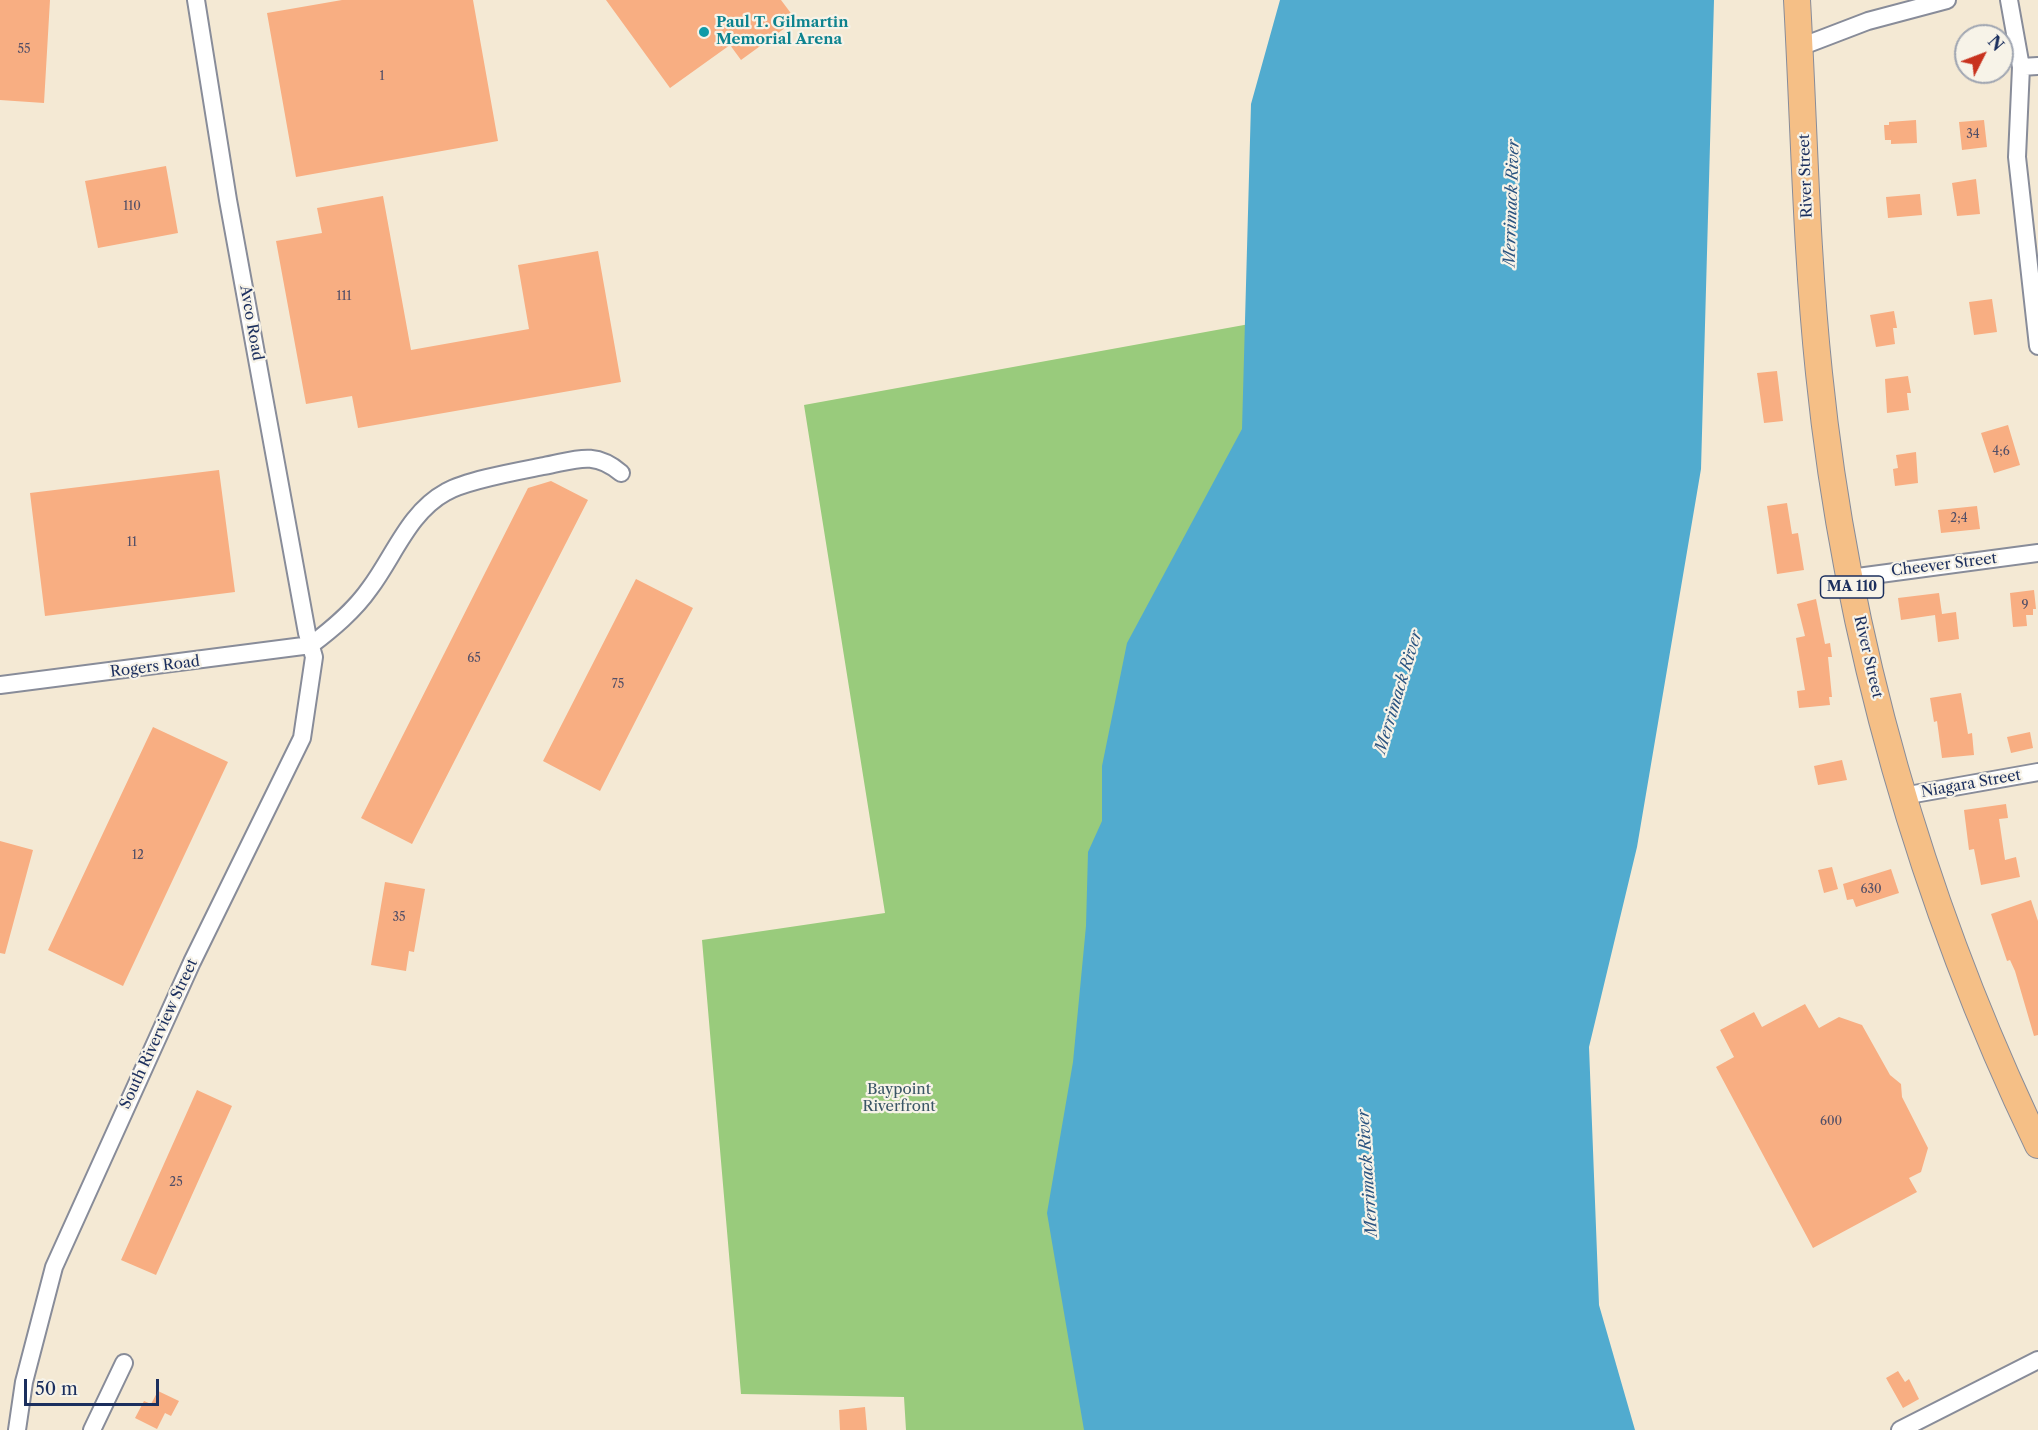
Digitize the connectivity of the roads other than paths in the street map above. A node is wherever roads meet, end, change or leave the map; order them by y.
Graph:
1 (196, 0) edge
2 (1797, 0) edge
3 (1947, 0) edge
4 (2009, 0) edge
5 (1800, 47) junction
6 (2030, 67) edge
7 (2032, 254) edge
8 (2038, 346) edge
9 (621, 473) dead end
10 (2038, 553) edge
11 (1850, 578) junction
12 (311, 645) junction
13 (0, 685) edge
14 (2038, 772) edge
15 (1904, 796) junction
16 (2036, 1138) edge
17 (2038, 1360) edge
18 (124, 1363) dead end
19 (17, 1430) edge
20 (92, 1430) edge
21 (1900, 1430) edge

1 - 12 street, Avco Road
2 - 5 main road, River Street / MA 110
3 - 5 street
4 - 6 street
5 - 11 main road, River Street / MA 110
6 - 7 street
7 - 8 street
9 - 12 street
10 - 11 street, Cheever Street
11 - 15 main road, River Street / MA 110
12 - 13 street, Rogers Road
12 - 19 street, South Riverview Street
14 - 15 street, Niagara Street
15 - 16 main road, River Street / MA 110
17 - 21 street
18 - 20 street

